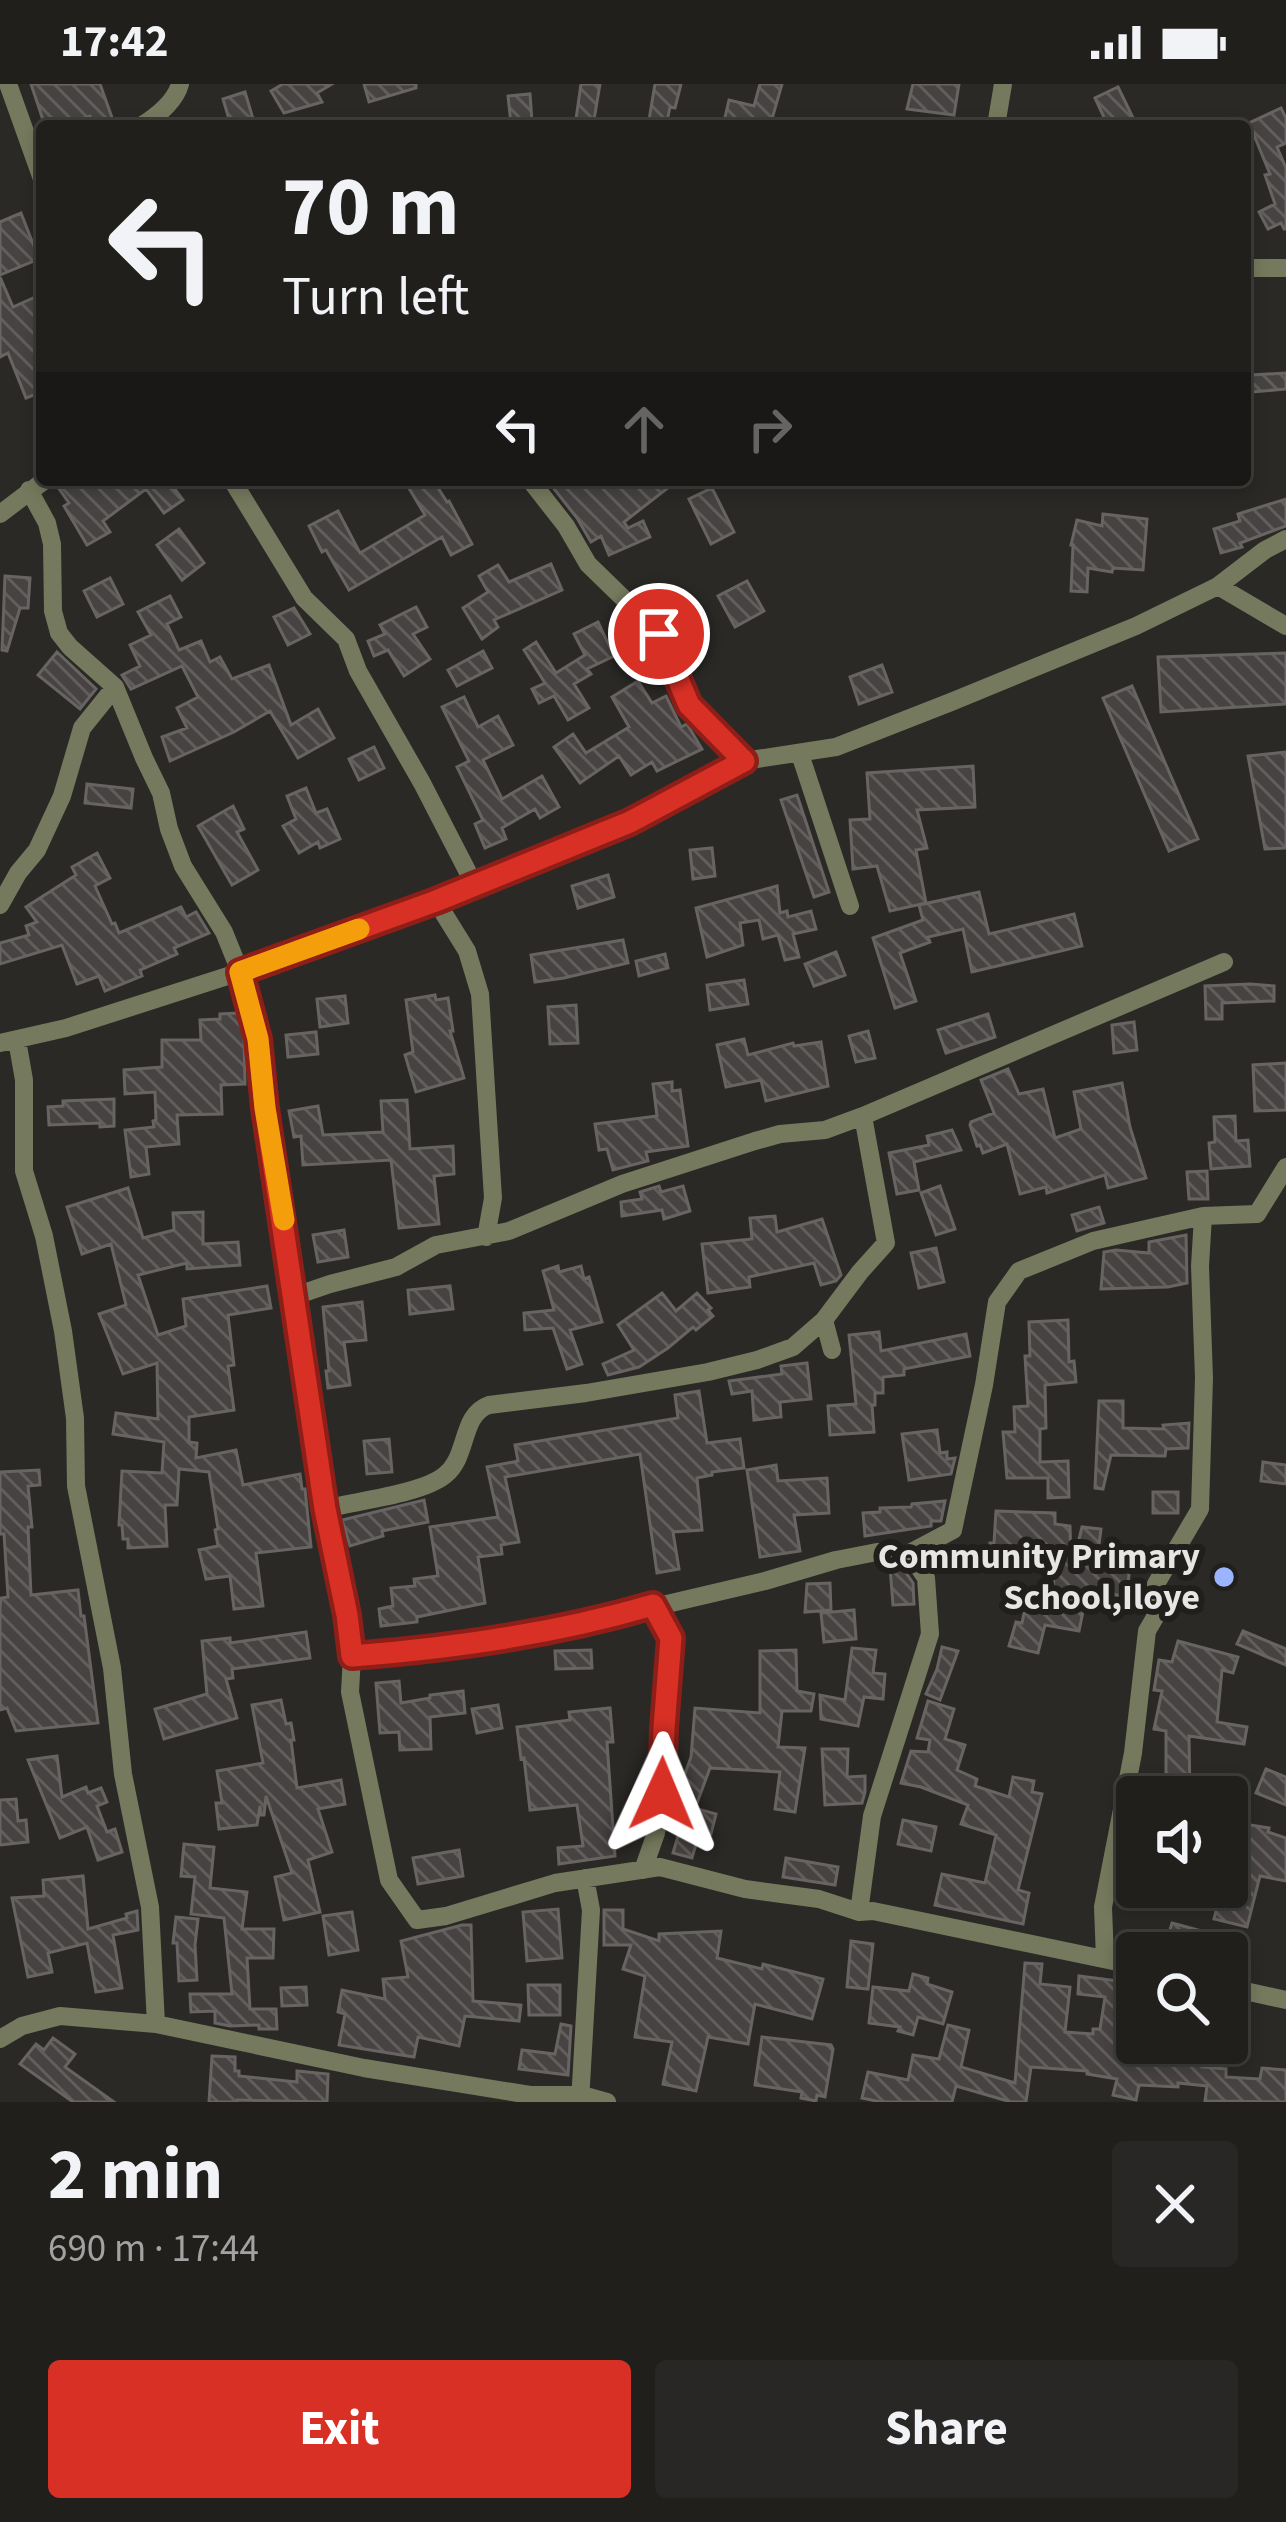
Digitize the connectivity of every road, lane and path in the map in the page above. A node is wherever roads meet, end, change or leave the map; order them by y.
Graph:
1 (8, 84) edge
2 (180, 84) edge
3 (1003, 84) edge
4 (151, 120) edge
5 (997, 120) edge
6 (36, 157) edge
7 (1251, 268) edge
8 (1286, 268) edge
9 (36, 486) edge
10 (37, 486) edge
11 (236, 486) edge
12 (535, 486) edge
13 (0, 514) edge
14 (1286, 539) edge
15 (1218, 586) junction
16 (1286, 626) edge
17 (115, 687) junction
18 (800, 754) junction
19 (744, 761) junction
20 (474, 884) junction
21 (436, 901) junction
22 (0, 904) edge
23 (850, 907) dead end
24 (1224, 962) dead end
25 (240, 972) junction
26 (9, 1041) edge
27 (863, 1116) junction
28 (1286, 1167) edge
29 (493, 1198) junction
30 (1203, 1216) junction
31 (509, 1231) junction
32 (486, 1238) junction
33 (295, 1296) junction
34 (824, 1320) junction
35 (832, 1350) dead end
36 (325, 1509) junction
37 (906, 1555) junction
38 (653, 1605) junction
39 (352, 1656) junction
40 (643, 1870) junction
41 (585, 1878) junction
42 (859, 1912) junction
43 (1106, 1959) junction
44 (1116, 1961) edge
45 (1248, 1992) edge
46 (1286, 2000) edge
47 (156, 2024) junction
48 (0, 2038) edge
49 (581, 2098) edge
50 (607, 2102) edge

1 - 6 street
2 - 4 street
3 - 5 street
7 - 8 street
9 - 13 street
10 - 17 street
11 - 20 street
12 - 19 street
14 - 15 street
15 - 16 street
15 - 18 street
17 - 22 street
17 - 25 street
18 - 19 street
18 - 23 street
19 - 20 street
20 - 21 street
21 - 25 street
21 - 29 street
24 - 27 street
25 - 26 street
25 - 33 street
26 - 47 street
27 - 31 street
27 - 34 street
28 - 30 street
29 - 31 street
29 - 32 street
30 - 37 street
30 - 43 street
31 - 32 street
32 - 33 street
33 - 36 street
34 - 35 street
34 - 36 street
36 - 39 street
37 - 38 street
37 - 42 street
38 - 39 street
38 - 40 street
39 - 41 street
40 - 41 street
40 - 42 street
41 - 49 street
42 - 43 street
43 - 44 street
45 - 46 street
47 - 48 street
47 - 49 street
49 - 50 street

